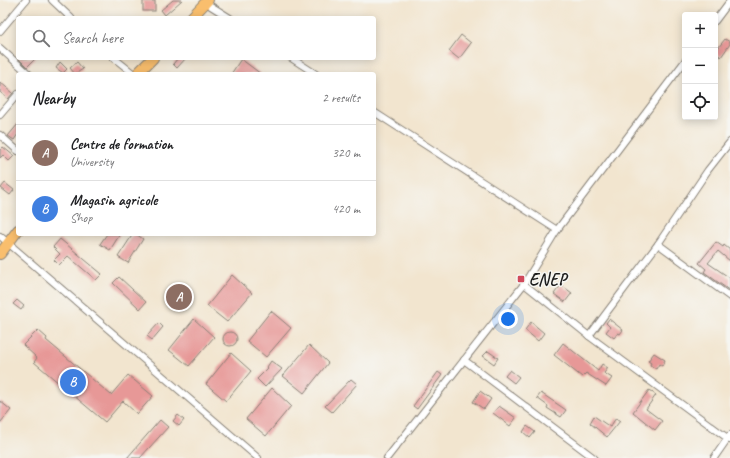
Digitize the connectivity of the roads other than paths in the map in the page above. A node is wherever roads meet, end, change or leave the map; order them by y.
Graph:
1 (26, 0) edge
2 (52, 0) edge
3 (207, 1) edge
4 (730, 2) edge
5 (69, 16) edge
6 (193, 16) edge
7 (227, 16) edge
8 (718, 17) edge
9 (0, 31) edge
10 (0, 48) edge
11 (116, 60) edge
12 (151, 60) edge
13 (294, 60) edge
14 (682, 65) edge
15 (27, 72) edge
16 (132, 72) edge
17 (139, 72) edge
18 (313, 72) edge
19 (16, 96) edge
20 (376, 113) edge
21 (0, 115) edge
22 (0, 135) edge
23 (730, 142) edge
24 (16, 149) edge
25 (557, 230) junction
26 (16, 233) edge
27 (0, 236) edge
28 (8, 243) junction
29 (658, 244) junction
30 (0, 254) edge
31 (524, 284) junction
32 (730, 296) edge
33 (589, 336) junction
34 (464, 360) junction
35 (729, 438) edge
36 (258, 458) edge
37 (387, 458) edge
38 (594, 458) edge
39 (714, 458) edge

1 - 9 street
2 - 5 street
3 - 6 main road
3 - 7 street
4 - 8 street
10 - 15 street
11 - 16 street
12 - 17 main road
13 - 18 street
14 - 25 street
19 - 21 street
20 - 25 street
22 - 24 street
23 - 29 street
25 - 31 street
26 - 28 main road
27 - 28 street
28 - 30 main road
28 - 36 street
29 - 32 street
29 - 33 street
31 - 33 street
31 - 34 street
33 - 35 street
34 - 37 street
34 - 38 street
35 - 39 street

